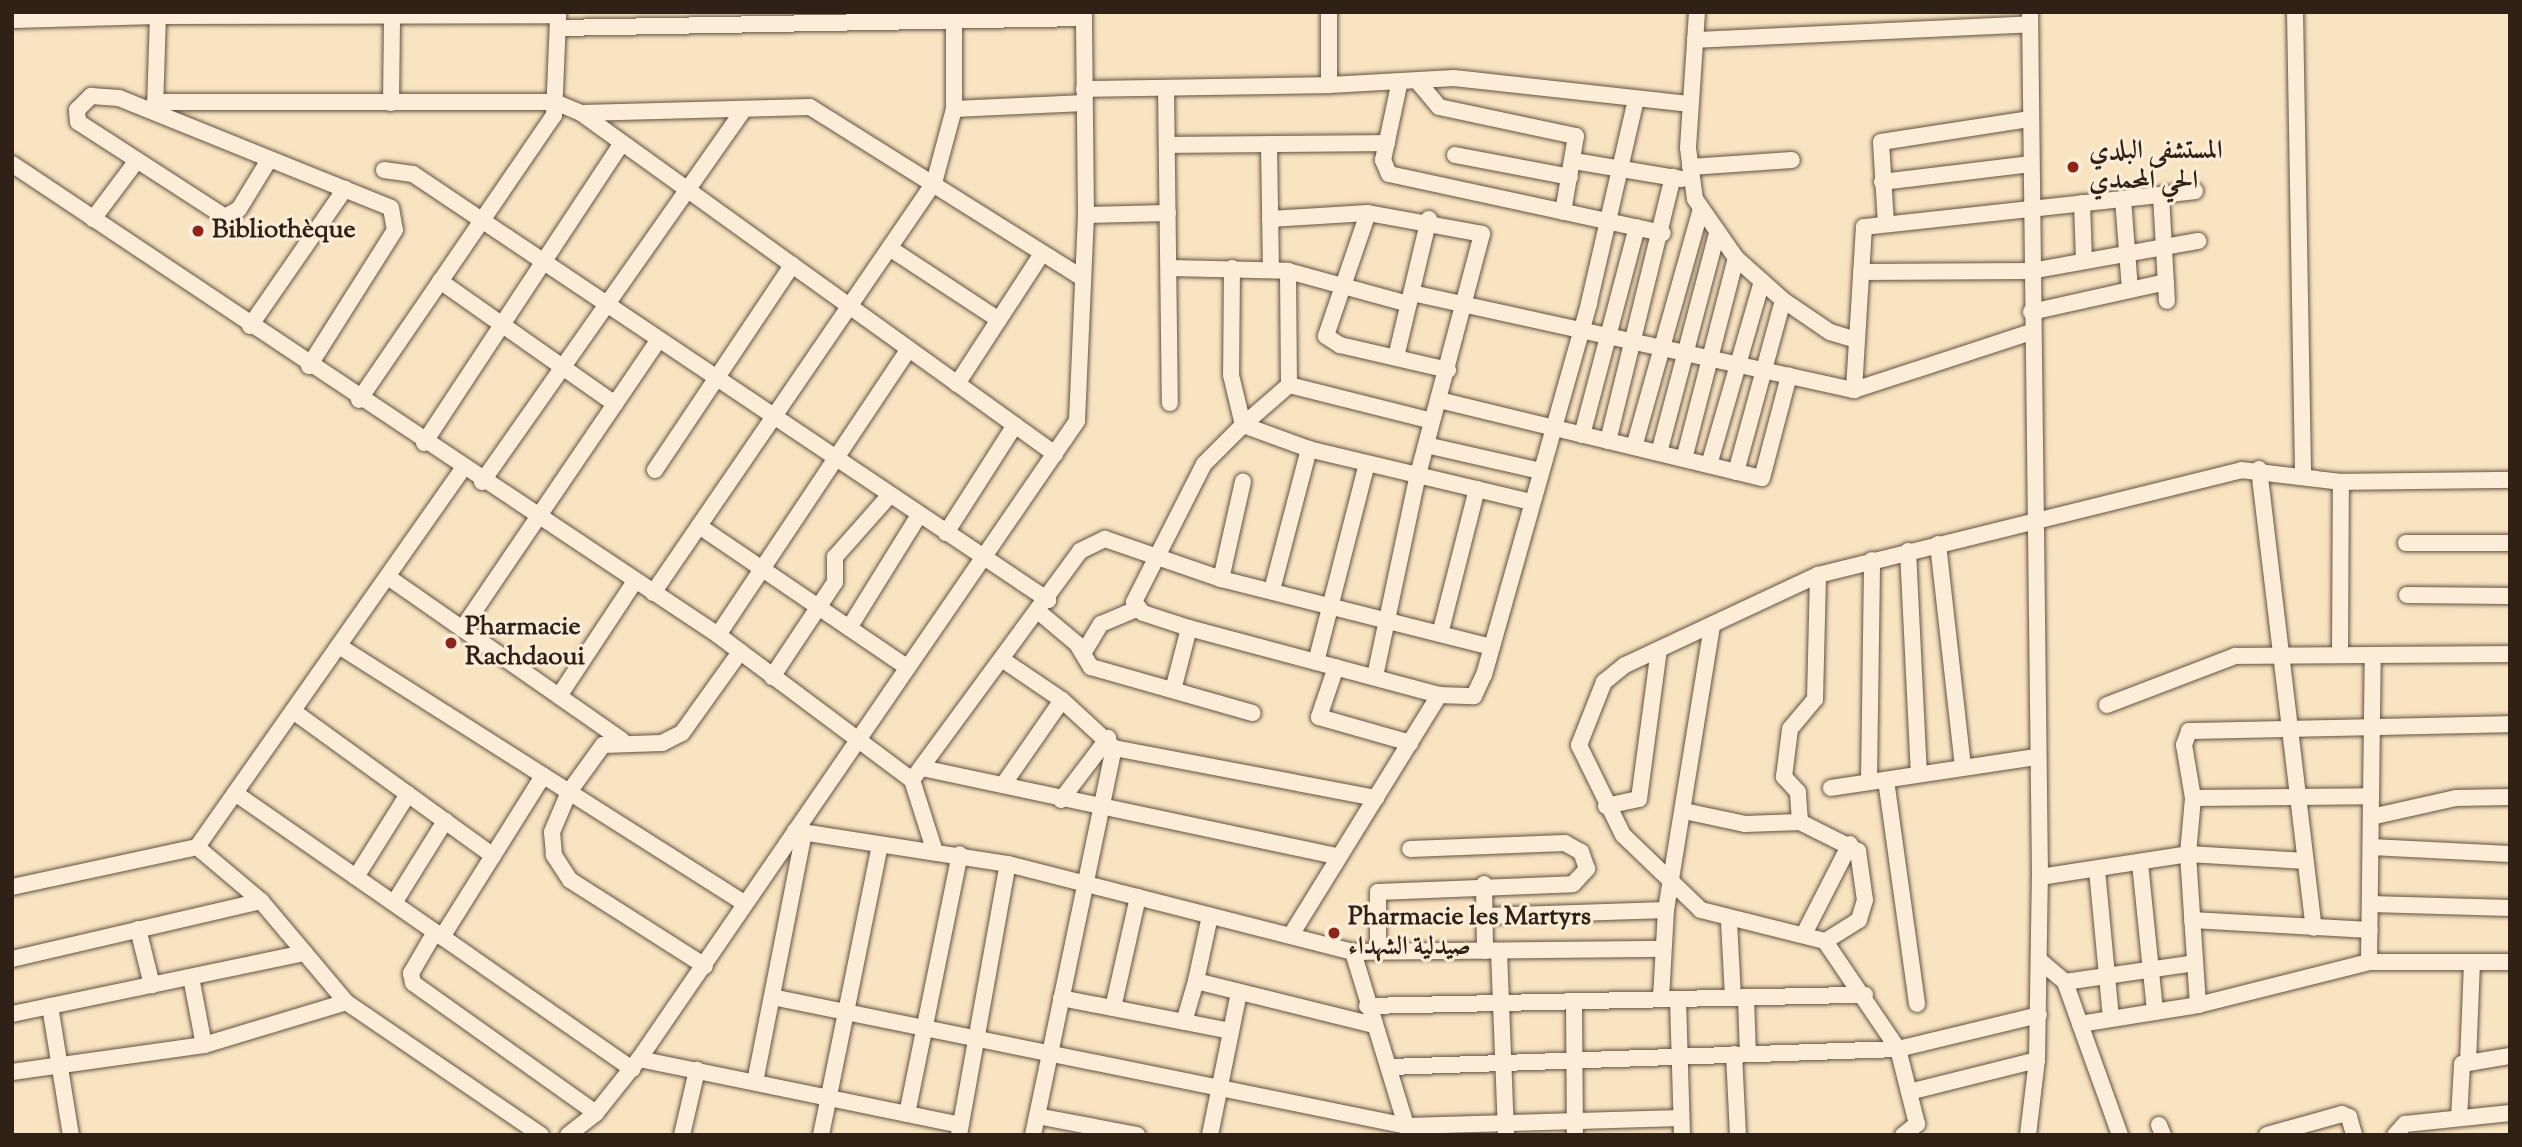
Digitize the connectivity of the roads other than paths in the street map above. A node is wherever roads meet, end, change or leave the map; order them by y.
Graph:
1 (1329, 12) edge
2 (1697, 12) edge
3 (2295, 12) edge
4 (1084, 15) edge
5 (158, 16) junction
6 (2029, 16) edge
7 (391, 18) junction
8 (558, 18) edge
9 (12, 20) edge
10 (954, 22) junction
11 (1695, 40) junction
12 (1419, 83) junction
13 (1329, 85) junction
14 (1399, 85) junction
15 (1166, 88) junction
16 (1084, 96) junction
17 (1636, 99) junction
18 (555, 102) junction
19 (391, 103) junction
20 (1691, 104) junction
21 (155, 107) junction
22 (954, 109) junction
23 (743, 110) junction
24 (580, 113) junction
25 (2030, 119) junction
26 (1387, 143) junction
27 (622, 144) junction
28 (1269, 144) junction
29 (1167, 145) junction
30 (1455, 155) dead end
31 (269, 160) junction
32 (1792, 160) dead end
33 (135, 163) junction
34 (2031, 163) junction
35 (12, 164) edge
36 (1572, 169) junction
37 (1622, 169) junction
38 (383, 170) dead end
39 (1690, 174) junction
40 (1674, 177) junction
41 (1882, 182) junction
42 (934, 183) junction
43 (345, 189) junction
44 (687, 190) junction
45 (2196, 191) dead end
46 (2161, 195) junction
47 (2123, 199) junction
48 (2082, 203) junction
49 (1701, 209) junction
50 (2031, 209) junction
51 (1168, 212) junction
52 (1563, 212) junction
53 (1368, 213) junction
54 (1086, 215) junction
55 (93, 219) junction
56 (1270, 219) junction
57 (1429, 219) junction
58 (482, 221) junction
59 (1610, 221) junction
60 (1886, 224) junction
61 (1637, 227) junction
62 (1664, 233) junction
63 (1717, 233) junction
64 (2198, 241) dead end
65 (2164, 247) junction
66 (891, 249) junction
67 (2127, 254) junction
68 (1041, 255) junction
69 (1736, 258) junction
70 (2084, 261) junction
71 (544, 263) junction
72 (792, 265) junction
73 (1271, 267) junction
74 (1169, 268) junction
75 (1232, 268) junction
76 (1288, 271) junction
77 (2031, 271) junction
78 (1861, 272) junction
79 (1083, 278) junction
80 (440, 281) junction
81 (1762, 281) junction
82 (2166, 282) junction
83 (1340, 285) junction
84 (2130, 290) junction
85 (1410, 298) junction
86 (1783, 300) junction
87 (2167, 300) dead end
88 (606, 305) junction
89 (1465, 305) junction
90 (849, 307) junction
91 (2031, 312) junction
92 (999, 320) junction
93 (502, 325) junction
94 (250, 326) junction
95 (1581, 330) junction
96 (2031, 332) junction
97 (1608, 336) junction
98 (1857, 340) junction
99 (658, 341) junction
100 (1634, 342) junction
101 (1662, 348) junction
102 (909, 349) junction
103 (1685, 353) junction
104 (1396, 357) junction
105 (1710, 359) junction
106 (1738, 365) junction
107 (309, 366) junction
108 (563, 367) junction
109 (1448, 370) junction
110 (1763, 371) junction
111 (1789, 376) junction
112 (716, 381) junction
113 (957, 384) junction
114 (1289, 385) junction
115 (1854, 390) junction
116 (359, 400) junction
117 (1439, 400) junction
118 (1170, 403) dead end
119 (615, 404) junction
120 (772, 420) junction
121 (1432, 421) junction
122 (1015, 425) junction
123 (1243, 425) junction
124 (1555, 428) junction
125 (1582, 435) junction
126 (1608, 441) junction
127 (424, 443) junction
128 (1426, 444) junction
129 (1634, 447) junction
130 (1309, 449) junction
131 (1659, 453) junction
132 (1055, 454) junction
133 (1684, 459) junction
134 (835, 461) junction
135 (1367, 463) junction
136 (1709, 465) junction
137 (463, 469) junction
138 (2259, 469) junction
139 (655, 470) dead end
140 (1540, 471) junction
141 (1736, 472) junction
142 (1418, 474) junction
143 (2302, 477) junction
144 (2510, 480) edge
145 (1243, 481) dead end
146 (482, 482) junction
147 (2342, 482) junction
148 (1476, 489) junction
149 (889, 496) junction
150 (1531, 502) junction
151 (919, 515) junction
152 (537, 517) junction
153 (2035, 521) junction
154 (699, 526) junction
155 (946, 533) junction
156 (2406, 543) dead end
157 (2510, 543) edge
158 (1938, 544) junction
159 (1908, 551) junction
160 (980, 555) junction
161 (1153, 557) junction
162 (1872, 560) junction
163 (762, 570) junction
164 (1818, 575) junction
165 (387, 577) junction
166 (1221, 579) junction
167 (635, 581) junction
168 (1272, 590) junction
169 (653, 593) junction
170 (2407, 595) dead end
171 (2510, 596) edge
172 (1330, 604) junction
173 (1044, 606) junction
174 (817, 607) junction
175 (1137, 609) junction
176 (1385, 619) junction
177 (1712, 625) junction
178 (849, 628) junction
179 (1189, 628) junction
180 (462, 629) junction
181 (1440, 634) junction
182 (718, 635) junction
183 (339, 646) junction
184 (1492, 647) junction
185 (1659, 650) junction
186 (740, 652) junction
187 (1084, 652) junction
188 (2281, 653) junction
189 (2340, 654) junction
190 (2372, 654) junction
191 (2510, 654) edge
192 (1003, 660) junction
193 (1316, 662) junction
194 (905, 666) junction
195 (1336, 667) junction
196 (772, 677) junction
197 (1375, 677) junction
198 (1173, 690) junction
199 (1439, 695) junction
200 (559, 696) junction
201 (1062, 700) junction
202 (2107, 705) dead end
203 (293, 711) junction
204 (1253, 713) dead end
205 (2290, 724) junction
206 (2510, 724) edge
207 (2372, 726) junction
208 (857, 739) junction
209 (622, 740) junction
210 (1111, 743) junction
211 (1410, 743) junction
212 (2035, 757) junction
213 (1963, 768) junction
214 (917, 774) junction
215 (1919, 774) junction
216 (543, 776) junction
217 (1877, 780) junction
218 (1003, 785) junction
219 (1832, 788) dead end
220 (569, 792) junction
221 (236, 793) junction
222 (408, 794) junction
223 (2371, 796) junction
224 (2298, 797) junction
225 (2510, 797) edge
226 (1376, 798) junction
227 (2193, 798) junction
228 (1061, 800) junction
229 (1606, 806) junction
230 (1101, 811) junction
231 (1684, 811) junction
232 (2371, 817) junction
233 (444, 821) junction
234 (1800, 822) junction
235 (799, 832) junction
236 (1850, 844) junction
237 (880, 845) junction
238 (197, 847) junction
239 (2371, 847) junction
240 (1410, 849) dead end
241 (935, 852) junction
242 (960, 854) junction
243 (2188, 854) junction
244 (2510, 854) edge
245 (493, 856) junction
246 (1339, 857) junction
247 (2306, 861) junction
248 (2140, 863) junction
249 (1008, 864) junction
250 (2096, 870) junction
251 (356, 877) junction
252 (2040, 877) junction
253 (1086, 883) junction
254 (1484, 884) junction
255 (12, 887) edge
256 (1671, 888) junction
257 (1138, 897) junction
258 (261, 901) junction
259 (394, 903) junction
260 (744, 903) junction
261 (2370, 904) junction
262 (2510, 908) edge
263 (1666, 910) junction
264 (1210, 916) junction
265 (1485, 916) junction
266 (2192, 920) junction
267 (1729, 921) junction
268 (2314, 928) junction
269 (138, 929) junction
270 (2370, 930) junction
271 (439, 934) junction
272 (1804, 934) junction
273 (1291, 935) junction
274 (1825, 942) junction
275 (1662, 949) junction
276 (1492, 951) junction
277 (1353, 952) junction
278 (305, 953) junction
279 (1378, 953) junction
280 (12, 959) edge
281 (2039, 960) junction
282 (2195, 962) junction
283 (2369, 962) junction
284 (2472, 962) junction
285 (2510, 962) edge
286 (705, 966) junction
287 (2149, 966) junction
288 (2106, 973) junction
289 (191, 976) junction
290 (1196, 981) junction
291 (2066, 982) junction
292 (152, 985) junction
293 (1239, 992) junction
294 (1865, 995) junction
295 (772, 997) junction
296 (1061, 998) junction
297 (1740, 998) junction
298 (1661, 999) junction
299 (1678, 999) junction
300 (1574, 1001) junction
301 (346, 1002) junction
302 (1501, 1003) junction
303 (1917, 1003) dead end
304 (2199, 1005) junction
305 (50, 1006) junction
306 (1367, 1006) junction
307 (1113, 1008) junction
308 (2155, 1011) junction
309 (846, 1012) junction
310 (12, 1014) edge
311 (2039, 1015) junction
312 (2111, 1018) junction
313 (1184, 1022) junction
314 (2080, 1024) junction
315 (1374, 1025) junction
316 (924, 1028) junction
317 (1231, 1031) junction
318 (976, 1038) junction
319 (204, 1045) junction
320 (1898, 1049) junction
321 (1050, 1053) junction
322 (1741, 1054) junction
323 (1679, 1056) junction
324 (2510, 1056) edge
325 (1575, 1060) junction
326 (2038, 1060) junction
327 (2468, 1062) junction
328 (1503, 1063) junction
329 (636, 1064) junction
330 (59, 1066) junction
331 (1390, 1067) junction
332 (697, 1070) junction
333 (12, 1072) edge
334 (755, 1082) junction
335 (1219, 1088) junction
336 (1909, 1092) junction
337 (829, 1098) junction
338 (596, 1113) junction
339 (2510, 1113) edge
340 (907, 1114) junction
341 (1037, 1116) junction
342 (1681, 1118) junction
343 (2459, 1118) junction
344 (1575, 1128) edge
345 (1506, 1129) edge
346 (960, 1130) edge
347 (1407, 1130) edge
348 (1087, 1131) edge
349 (570, 1133) edge
350 (1905, 1134) edge
351 (71, 1135) edge
352 (541, 1135) edge
353 (590, 1135) edge
354 (682, 1135) edge
355 (821, 1135) edge
356 (1033, 1135) edge
357 (1137, 1135) edge
358 (1210, 1135) edge
359 (1682, 1135) edge
360 (1738, 1135) edge
361 (2028, 1135) edge
362 (2120, 1135) edge
363 (2267, 1135) edge
364 (2354, 1135) edge
365 (2395, 1135) edge

1 - 13 street
2 - 11 street
3 - 143 street
4 - 10 street
4 - 16 street
5 - 7 street
5 - 9 street
5 - 21 street
6 - 11 street
6 - 25 street
7 - 8 street
7 - 19 street
8 - 10 street
8 - 18 street
10 - 22 street
11 - 20 street
12 - 14 street
12 - 17 street
12 - 36 street
13 - 14 street
13 - 15 street
14 - 26 street
15 - 16 street
15 - 29 street
16 - 22 street
16 - 54 street
17 - 20 street
17 - 37 street
18 - 19 street
18 - 24 street
18 - 58 street
19 - 21 street
20 - 39 street
21 - 31 street
21 - 33 street
22 - 42 street
23 - 24 street
23 - 42 street
23 - 44 street
24 - 27 street
25 - 34 street
25 - 41 street
26 - 28 street
26 - 52 street
27 - 44 street
27 - 71 street
28 - 29 street
28 - 56 street
29 - 51 street
30 - 36 street
31 - 33 street
31 - 43 street
32 - 39 street
33 - 55 street
34 - 41 street
34 - 50 street
35 - 55 street
36 - 37 street
36 - 52 street
37 - 40 street
37 - 59 street
38 - 58 street
39 - 40 street
39 - 49 street
40 - 62 street
41 - 60 street
42 - 66 street
42 - 68 street
43 - 94 street
43 - 107 street
44 - 72 street
44 - 88 street
45 - 46 street
46 - 47 street
46 - 65 street
47 - 48 street
47 - 67 street
48 - 50 street
48 - 70 street
49 - 63 street
49 - 101 street
50 - 60 street
50 - 77 street
51 - 54 street
51 - 74 street
52 - 59 street
53 - 56 street
53 - 57 street
53 - 83 street
54 - 79 street
55 - 94 street
56 - 73 street
57 - 85 street
57 - 89 street
58 - 71 street
58 - 80 street
59 - 61 street
59 - 95 street
60 - 78 street
61 - 62 street
61 - 97 street
62 - 100 street
63 - 69 street
63 - 103 street
64 - 65 street
65 - 67 street
65 - 82 street
66 - 90 street
66 - 92 street
67 - 70 street
67 - 84 street
68 - 79 street
68 - 92 street
69 - 81 street
69 - 105 street
70 - 77 street
71 - 88 street
71 - 93 street
72 - 90 street
72 - 112 street
73 - 75 street
73 - 76 street
74 - 75 street
74 - 118 street
75 - 123 street
76 - 83 street
76 - 114 street
77 - 78 street
77 - 91 street
78 - 98 street
79 - 132 street
80 - 93 street
80 - 116 street
81 - 86 street
81 - 106 street
82 - 84 street
82 - 87 street
83 - 85 street
83 - 104 street
84 - 91 street
85 - 89 street
85 - 104 street
86 - 98 street
86 - 110 street
88 - 99 street
88 - 108 street
89 - 95 street
89 - 109 street
90 - 102 street
90 - 120 street
91 - 96 street
92 - 113 street
93 - 108 street
93 - 127 street
94 - 107 street
95 - 97 street
95 - 124 street
96 - 115 street
96 - 153 street
97 - 100 street
97 - 125 street
98 - 115 street
99 - 112 street
99 - 119 street
100 - 101 street
100 - 126 street
101 - 103 street
101 - 129 street
102 - 113 street
102 - 134 street
103 - 105 street
103 - 131 street
104 - 109 street
105 - 106 street
105 - 133 street
106 - 110 street
106 - 136 street
107 - 116 street
108 - 119 street
108 - 146 street
109 - 117 street
110 - 111 street
110 - 141 street
111 - 115 street
111 - 141 street
112 - 120 street
112 - 139 street
113 - 122 street
114 - 121 street
114 - 123 street
116 - 127 street
117 - 121 street
117 - 124 street
119 - 152 street
120 - 134 street
120 - 154 street
121 - 128 street
122 - 132 street
122 - 155 street
123 - 130 street
123 - 161 street
124 - 125 street
124 - 140 street
125 - 126 street
126 - 129 street
127 - 137 street
128 - 140 street
128 - 142 street
129 - 131 street
130 - 135 street
130 - 168 street
131 - 133 street
132 - 160 street
133 - 136 street
134 - 149 street
134 - 163 street
135 - 142 street
135 - 172 street
136 - 141 street
137 - 146 street
137 - 165 street
138 - 143 street
138 - 153 street
138 - 188 street
140 - 150 street
142 - 148 street
142 - 176 street
143 - 147 street
144 - 147 street
145 - 166 street
146 - 152 street
147 - 189 street
148 - 150 street
148 - 181 street
149 - 151 street
149 - 174 street
150 - 184 street
151 - 155 street
151 - 178 street
152 - 167 street
152 - 180 street
153 - 158 street
153 - 212 street
154 - 163 street
154 - 169 street
155 - 160 street
156 - 157 street
158 - 159 street
158 - 213 street
159 - 162 street
159 - 215 street
160 - 173 street
160 - 194 street
161 - 166 street
161 - 173 street
161 - 175 street
162 - 164 street
162 - 217 street
163 - 174 street
163 - 182 street
164 - 177 street
164 - 234 street
165 - 180 street
165 - 183 street
166 - 168 street
167 - 169 street
167 - 200 street
168 - 172 street
169 - 182 street
170 - 171 street
172 - 176 street
172 - 193 street
173 - 187 street
173 - 192 street
174 - 178 street
174 - 196 street
175 - 179 street
175 - 187 street
176 - 181 street
176 - 197 street
177 - 185 street
177 - 231 street
178 - 194 street
179 - 193 street
179 - 198 street
180 - 200 street
181 - 184 street
182 - 186 street
183 - 203 street
183 - 216 street
184 - 199 street
185 - 229 street
185 - 229 street
186 - 196 street
186 - 209 street
187 - 198 street
188 - 189 street
188 - 202 street
188 - 205 street
189 - 190 street
190 - 191 street
190 - 207 street
192 - 201 street
192 - 214 street
193 - 195 street
194 - 208 street
195 - 197 street
195 - 211 street
196 - 208 street
197 - 199 street
198 - 204 street
199 - 211 street
200 - 209 street
201 - 210 street
201 - 218 street
203 - 221 street
203 - 222 street
205 - 207 street
205 - 224 street
205 - 227 street
206 - 207 street
207 - 223 street
208 - 214 street
208 - 235 street
209 - 220 street
210 - 226 street
210 - 228 street
210 - 230 street
211 - 226 street
212 - 213 street
212 - 252 street
213 - 215 street
214 - 218 street
214 - 241 street
215 - 217 street
216 - 220 street
216 - 245 street
217 - 219 street
217 - 303 street
218 - 228 street
220 - 260 street
220 - 286 street
221 - 238 street
221 - 251 street
222 - 233 street
222 - 251 street
223 - 224 street
223 - 232 street
224 - 227 street
224 - 247 street
225 - 232 street
226 - 246 street
227 - 243 street
228 - 230 street
229 - 256 street
230 - 246 street
230 - 253 street
231 - 234 street
231 - 256 street
232 - 239 street
233 - 245 street
233 - 259 street
234 - 236 street
235 - 237 street
235 - 260 street
235 - 295 street
236 - 272 street
236 - 274 street
237 - 241 street
237 - 309 street
238 - 255 street
238 - 258 street
239 - 244 street
239 - 261 street
240 - 254 street
241 - 242 street
242 - 249 street
242 - 316 street
243 - 247 street
243 - 248 street
243 - 266 street
245 - 271 street
246 - 273 street
247 - 268 street
248 - 250 street
248 - 287 street
249 - 253 street
249 - 318 street
250 - 252 street
250 - 288 street
251 - 259 street
252 - 281 street
253 - 257 street
253 - 296 street
254 - 265 street
254 - 279 street
256 - 263 street
256 - 267 street
257 - 264 street
257 - 307 street
258 - 269 street
258 - 278 street
259 - 271 street
260 - 286 street
261 - 262 street
261 - 270 street
263 - 265 street
263 - 275 street
264 - 273 street
264 - 290 street
265 - 276 street
266 - 268 street
266 - 282 street
267 - 272 street
267 - 297 street
268 - 270 street
269 - 280 street
269 - 292 street
270 - 283 street
271 - 329 street
271 - 338 street
272 - 274 street
273 - 277 street
274 - 294 street
275 - 276 street
275 - 298 street
276 - 279 street
276 - 302 street
277 - 279 street
277 - 306 street
278 - 289 street
278 - 301 street
281 - 291 street
281 - 311 street
282 - 287 street
282 - 304 street
283 - 284 street
283 - 304 street
284 - 285 street
284 - 327 street
286 - 329 street
287 - 288 street
287 - 308 street
288 - 291 street
288 - 312 street
289 - 292 street
289 - 319 street
290 - 293 street
290 - 313 street
291 - 314 street
292 - 305 street
293 - 315 street
293 - 317 street
294 - 297 street
294 - 320 street
295 - 309 street
295 - 334 street
296 - 307 street
296 - 321 street
297 - 299 street
297 - 322 street
298 - 299 street
298 - 300 street
299 - 323 street
300 - 302 street
300 - 325 street
301 - 319 street
301 - 352 street
302 - 306 street
302 - 328 street
304 - 308 street
305 - 310 street
305 - 330 street
306 - 315 street
307 - 313 street
308 - 312 street
309 - 316 street
309 - 337 street
311 - 320 street
311 - 326 street
312 - 314 street
313 - 317 street
314 - 362 street
315 - 331 street
316 - 318 street
316 - 340 street
317 - 335 street
318 - 321 street
318 - 346 street
319 - 330 street
320 - 322 street
320 - 336 street
321 - 335 street
321 - 341 street
322 - 323 street
322 - 360 street
323 - 325 street
323 - 342 street
324 - 327 street
325 - 328 street
325 - 344 street
326 - 336 street
326 - 361 street
327 - 343 street
328 - 331 street
328 - 345 street
329 - 332 street
329 - 338 street
330 - 333 street
330 - 351 street
331 - 347 street
332 - 334 street
332 - 354 street
334 - 337 street
335 - 347 street
335 - 358 street
336 - 350 street
337 - 340 street
337 - 355 street
338 - 349 street
339 - 343 street
340 - 346 street
341 - 348 street
341 - 356 street
342 - 344 street
342 - 359 street
343 - 365 street
344 - 345 street
345 - 347 street
348 - 357 street
349 - 353 street
363 - 364 street

